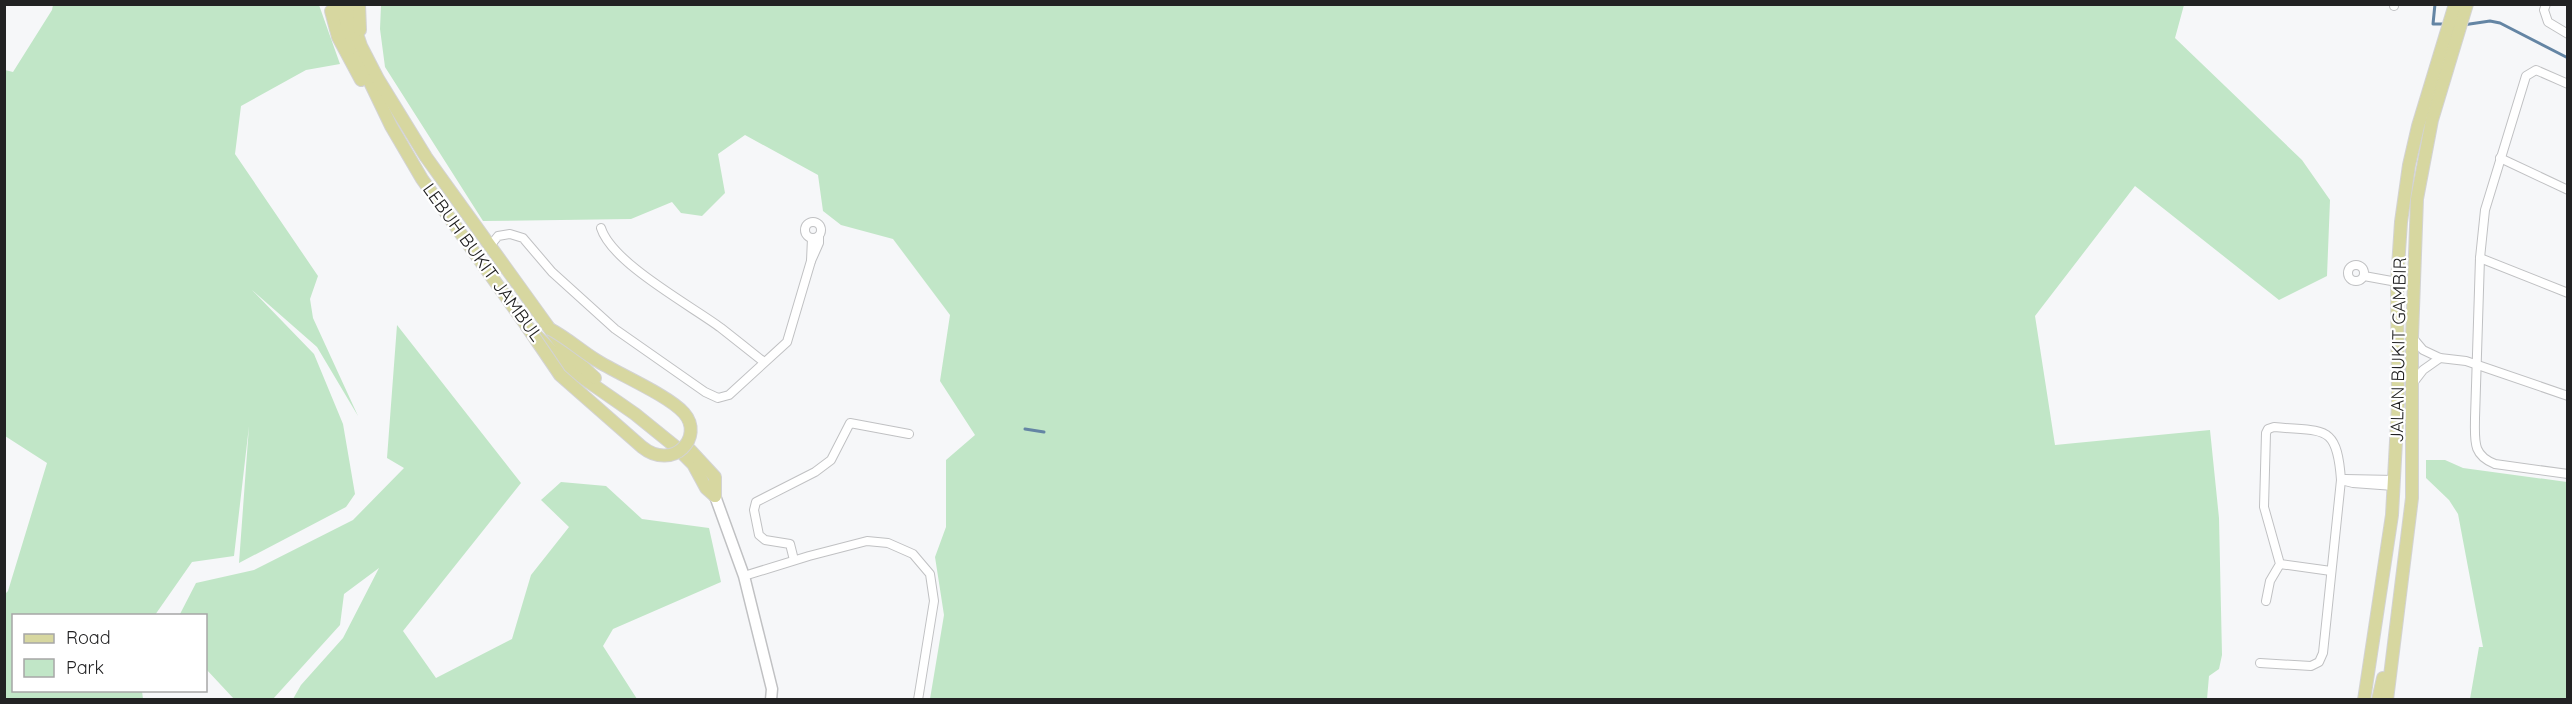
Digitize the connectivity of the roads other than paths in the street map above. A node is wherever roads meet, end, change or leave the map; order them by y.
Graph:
1 (329, 4) edge
2 (338, 4) edge
3 (347, 4) edge
4 (359, 4) edge
5 (2546, 4) edge
6 (2460, 8) edge
7 (2568, 34) edge
8 (2450, 38) junction
9 (361, 46) junction
10 (2568, 84) edge
11 (391, 126) junction
12 (2500, 158) junction
13 (2568, 190) edge
14 (601, 228) dead end
15 (815, 237) dead end
16 (490, 246) junction
17 (2480, 258) junction
18 (2364, 276) dead end
19 (2397, 282) junction
20 (2568, 293) edge
21 (526, 325) junction
22 (550, 329) junction
23 (2412, 337) junction
24 (2440, 358) junction
25 (764, 362) junction
26 (2476, 365) junction
27 (2412, 384) junction
28 (2568, 396) edge
29 (909, 434) dead end
30 (2568, 474) edge
31 (2340, 480) junction
32 (2395, 483) junction
33 (714, 496) junction
34 (794, 560) junction
35 (2280, 564) junction
36 (2331, 571) junction
37 (744, 576) junction
38 (2266, 601) dead end
39 (2260, 663) dead end
40 (2392, 666) junction
41 (772, 694) edge
42 (780, 699) edge
43 (918, 699) edge
44 (2364, 699) edge
45 (2378, 699) edge
46 (2386, 699) edge

1 - 11 main road
2 - 11 main road, LEBUH BUKIT JAMBUL
3 - 9 main road, LEBUH BUKIT JAMBUL
4 - 9 main road
5 - 7 street
6 - 8 main road, JALAN BUKIT GAMBIR
8 - 19 main road, JALAN BUKIT GAMBIR
8 - 23 main road, JALAN BUKIT GAMBIR
9 - 16 main road, LEBUH BUKIT JAMBUL
10 - 12 street
11 - 21 main road, LEBUH BUKIT JAMBUL
12 - 13 street
12 - 17 street
14 - 25 street
15 - 25 street
16 - 22 main road, LEBUH BUKIT JAMBUL
16 - 25 street
17 - 20 street
17 - 26 street
18 - 19 street
19 - 32 main road, JALAN BUKIT GAMBIR
21 - 22 main road, bridge
21 - 33 main road, LEBUH BUKIT JAMBUL
22 - 33 main road, LEBUH BUKIT JAMBUL
23 - 24 street
23 - 27 main road, JALAN BUKIT GAMBIR
24 - 26 street
24 - 27 street
26 - 28 street
26 - 30 street
27 - 40 main road, JALAN BUKIT GAMBIR
29 - 34 street
31 - 32 street
31 - 35 street
31 - 36 street
32 - 44 main road, JALAN BUKIT GAMBIR
33 - 37 main road, LEBUH BUKIT JAMBUL
34 - 37 street
34 - 43 street
35 - 36 street
35 - 38 street
36 - 39 street
37 - 41 main road, LEBUH BUKIT JAMBUL
40 - 45 main road
40 - 46 main road, JALAN BUKIT GAMBIR
41 - 42 main road, LEBUH BUKIT JAMBUL

